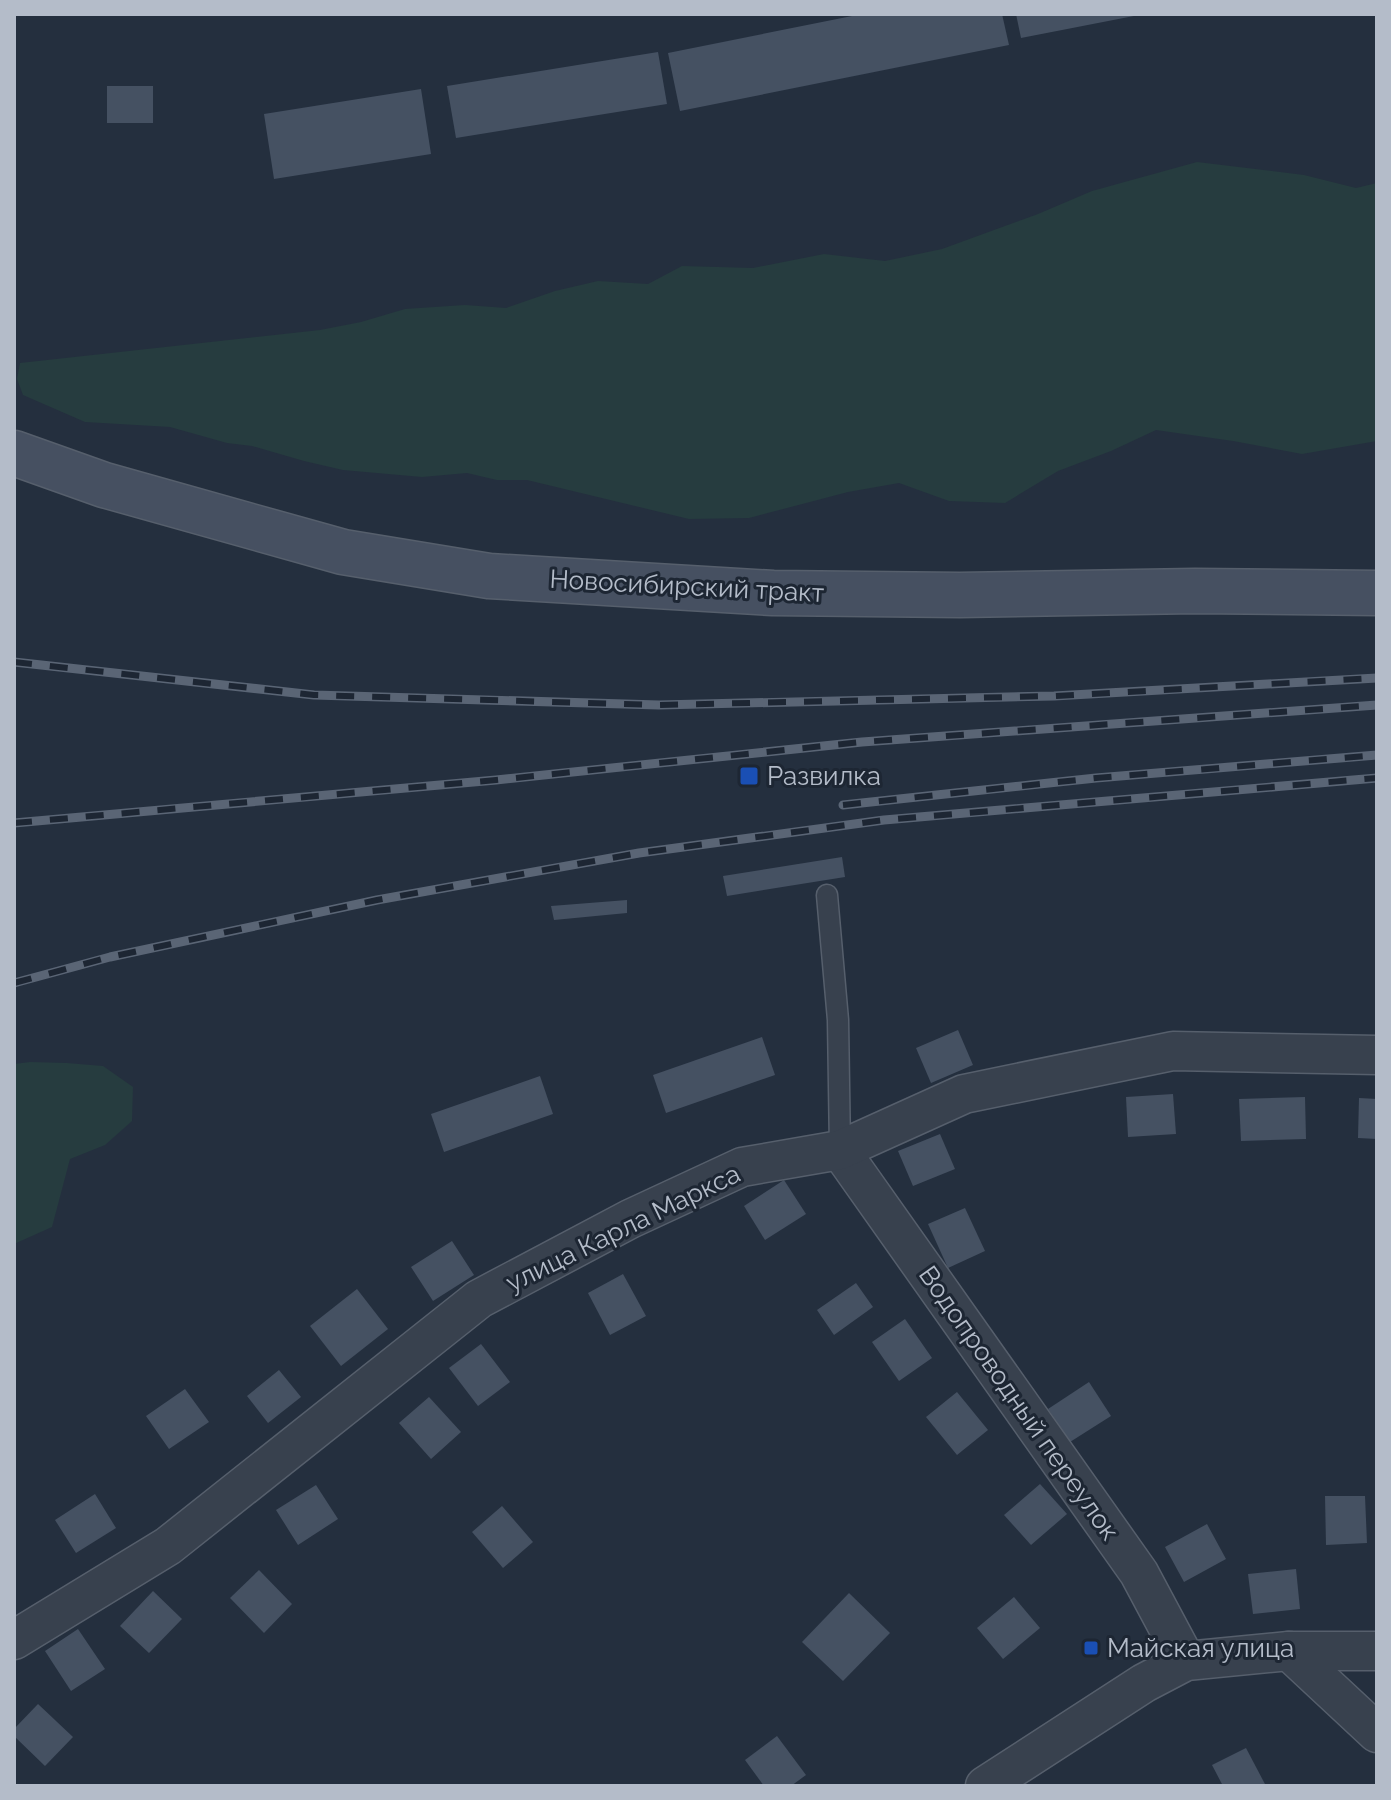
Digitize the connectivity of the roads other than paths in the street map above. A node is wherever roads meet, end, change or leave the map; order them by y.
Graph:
1 (14, 453) edge
2 (1377, 593) edge
3 (827, 895) dead end
4 (1377, 1055) edge
5 (840, 1150) junction
6 (14, 1640) edge
7 (1289, 1651) junction
8 (1377, 1651) edge
9 (1186, 1661) junction
10 (1377, 1733) edge
11 (985, 1786) edge

1 - 2 main road, Новосибирский тракт
3 - 5 lane
4 - 5 street, улица Карла Маркса
5 - 6 street, улица Карла Маркса
5 - 9 street, Водопроводный переулок
7 - 8 street
7 - 9 street
7 - 10 street
9 - 11 street

